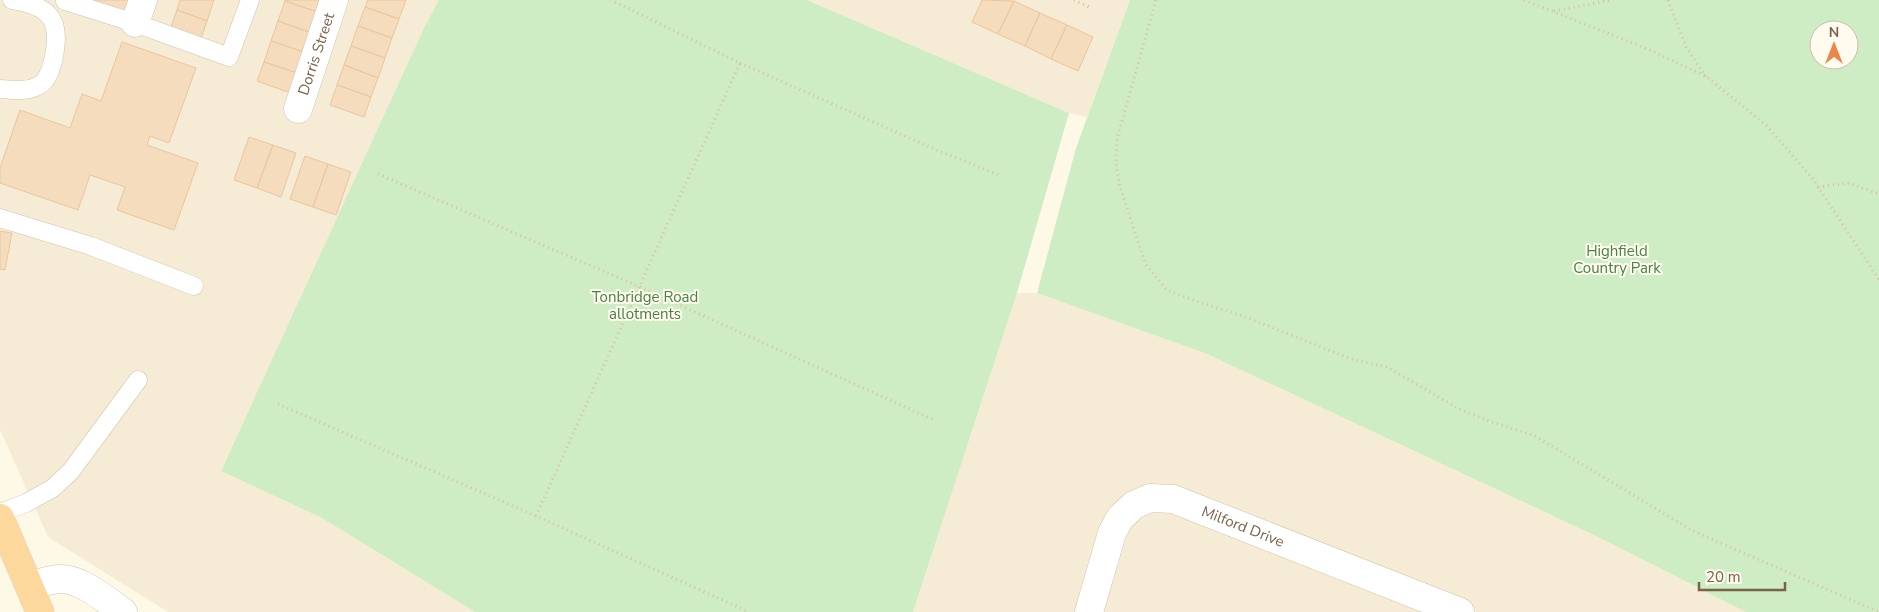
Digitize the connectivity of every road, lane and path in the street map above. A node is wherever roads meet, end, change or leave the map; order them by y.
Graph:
1 (12, 0) edge
2 (63, 0) edge
3 (250, 0) edge
4 (334, 0) edge
5 (612, 0) edge
6 (1074, 0) edge
7 (1156, 0) edge
8 (1524, 0) edge
9 (1611, 0) edge
10 (1668, 0) edge
11 (1089, 7) dead end
12 (139, 11) edge
13 (1553, 11) junction
14 (740, 63) junction
15 (1707, 77) junction
16 (0, 90) edge
17 (298, 109) dead end
18 (378, 174) dead end
19 (1001, 176) dead end
20 (1818, 187) junction
21 (1879, 194) edge
22 (0, 218) edge
23 (1879, 280) edge
24 (194, 286) dead end
25 (640, 287) junction
26 (138, 380) dead end
27 (278, 404) dead end
28 (934, 420) dead end
29 (0, 513) edge
30 (536, 516) junction
31 (0, 518) edge
32 (30, 587) junction
33 (40, 612) edge
34 (123, 612) edge
35 (749, 612) edge
36 (1090, 612) edge
37 (1460, 612) edge
38 (1879, 612) edge

1 - 16 lane
2 - 12 lane
3 - 12 lane
4 - 17 street, Dorris Street
5 - 14 path
6 - 11 path
7 - 38 path
8 - 13 path
9 - 13 path
10 - 15 path
13 - 15 path
14 - 19 path
14 - 25 path
15 - 20 path
18 - 25 path
20 - 21 path
20 - 23 path
22 - 24 lane
25 - 28 path
25 - 30 path
26 - 29 lane
27 - 30 path
30 - 35 path
31 - 32 highway
32 - 33 highway
32 - 34 street
36 - 37 street, Milford Drive

